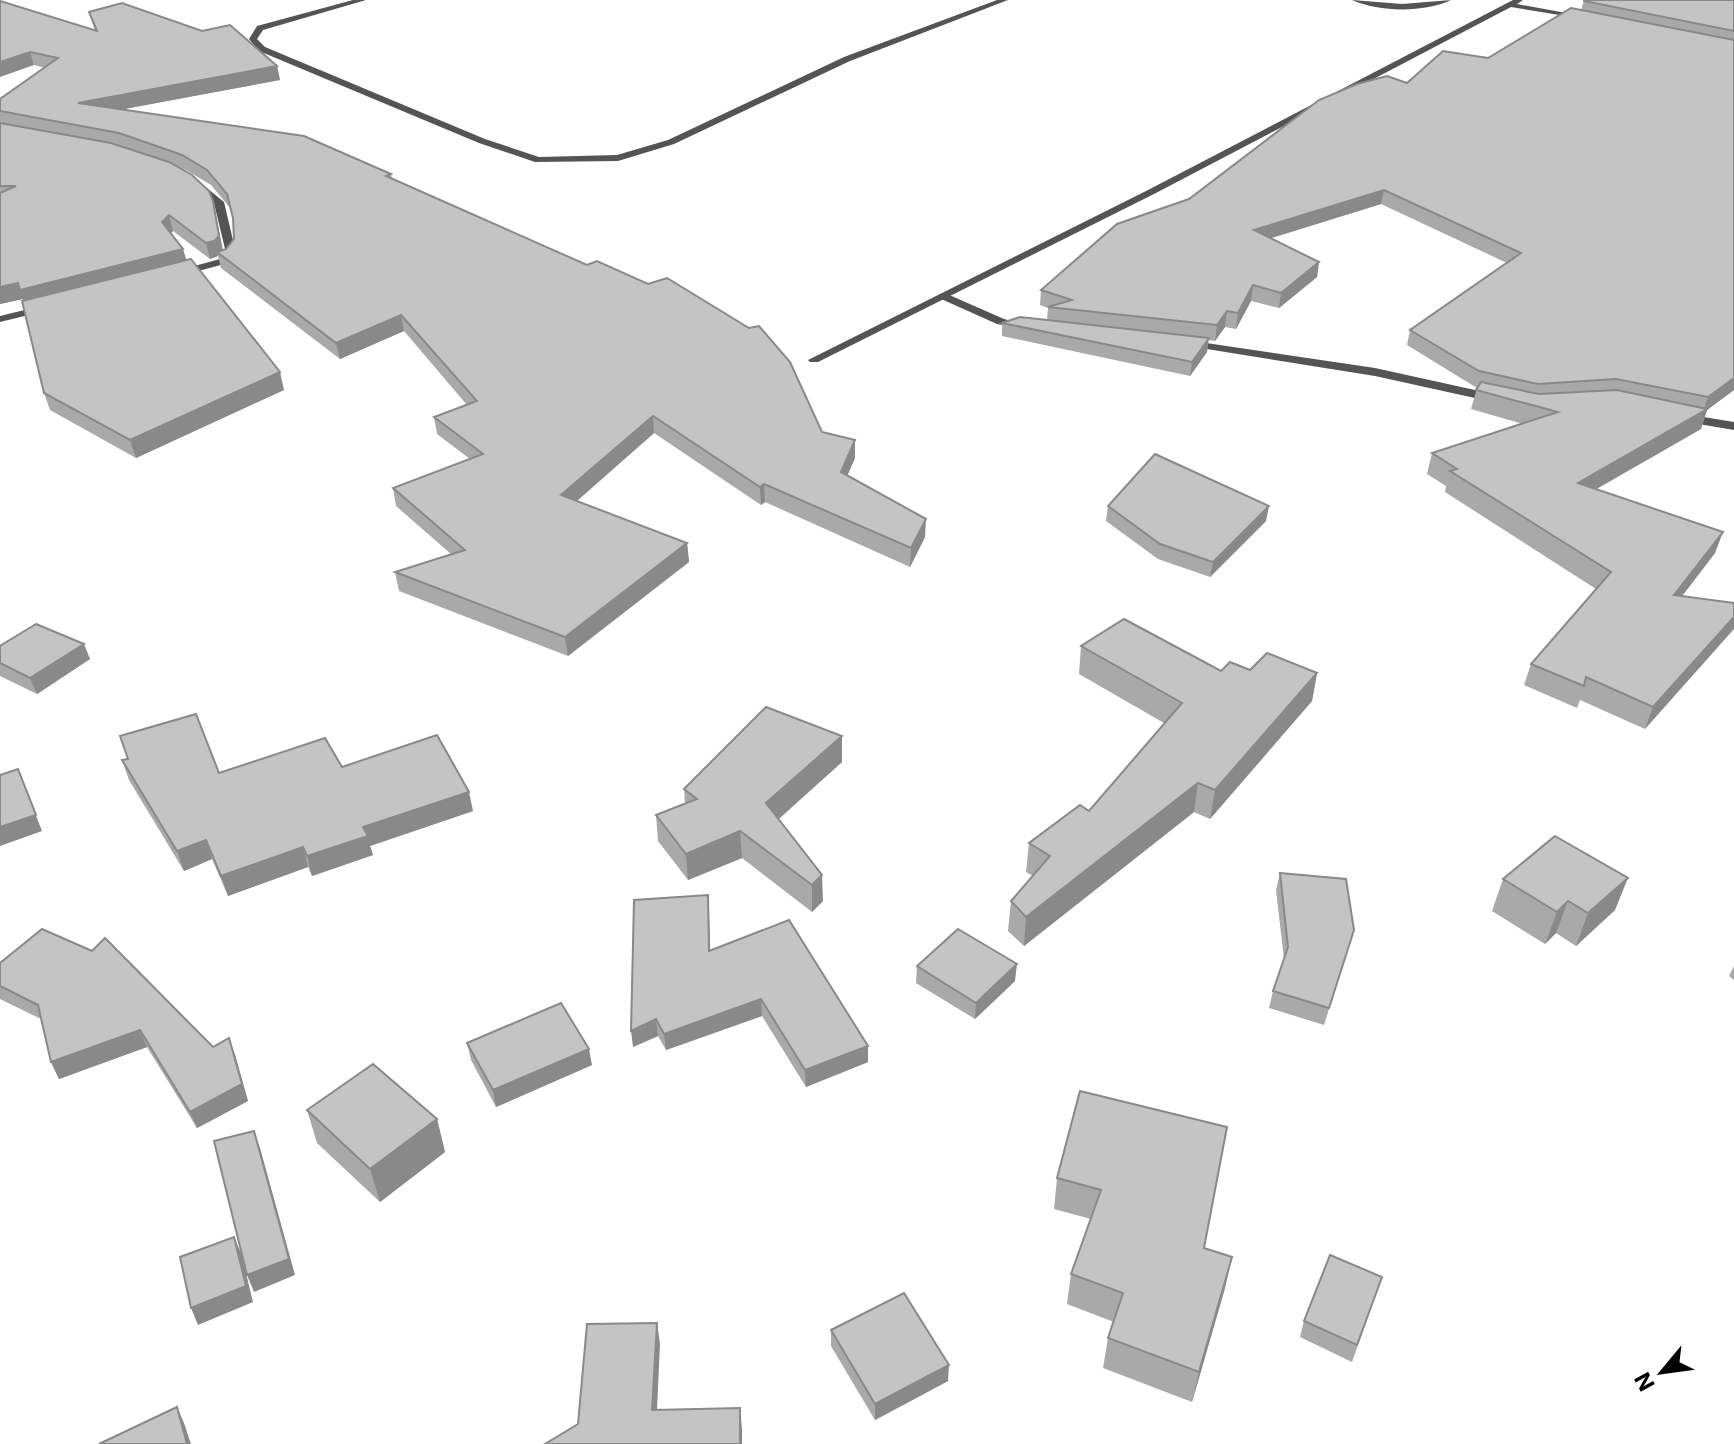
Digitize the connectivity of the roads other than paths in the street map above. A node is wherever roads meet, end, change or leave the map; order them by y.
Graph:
1 (362, 0) edge
2 (1004, 0) edge
3 (1356, 0) edge
4 (1447, 0) edge
5 (1515, 2) edge
6 (1594, 19) edge
7 (185, 176) edge
8 (163, 278) edge
9 (943, 296) junction
10 (59, 304) edge
11 (0, 319) edge
12 (1036, 328) edge
13 (1179, 342) edge
14 (814, 360) dead end
15 (1505, 401) edge
16 (1672, 415) edge
17 (1734, 426) edge

1 - 2 street
3 - 4 street
5 - 6 street
5 - 9 street
7 - 8 street
9 - 12 street
9 - 14 street
10 - 11 street
13 - 15 street
16 - 17 street

